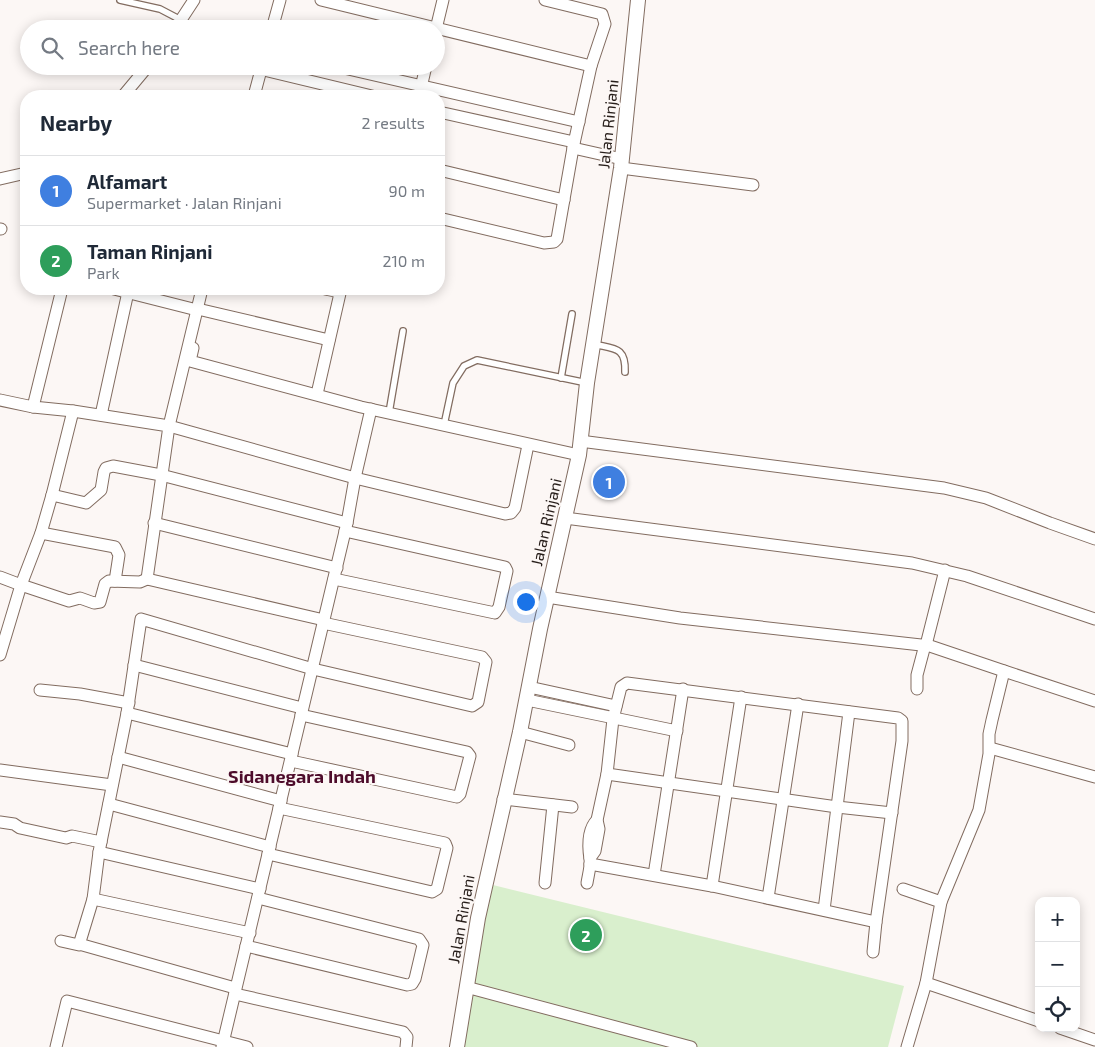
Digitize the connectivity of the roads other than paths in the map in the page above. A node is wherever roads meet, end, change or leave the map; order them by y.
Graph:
1 (120, 0) edge
2 (194, 0) edge
3 (280, 0) edge
4 (321, 0) edge
5 (444, 0) edge
6 (545, 0) edge
7 (638, 0) edge
8 (173, 20) edge
9 (181, 20) edge
10 (274, 20) edge
11 (403, 20) edge
12 (438, 20) edge
13 (445, 30) edge
14 (591, 66) junction
15 (140, 75) edge
16 (260, 75) edge
17 (290, 75) edge
18 (364, 75) edge
19 (424, 75) edge
20 (128, 90) edge
21 (256, 90) edge
22 (348, 90) edge
23 (413, 90) edge
24 (420, 90) edge
25 (445, 97) edge
26 (445, 113) edge
27 (579, 122) junction
28 (574, 145) junction
29 (621, 164) junction
30 (445, 171) edge
31 (20, 174) edge
32 (0, 179) edge
33 (753, 185) dead end
34 (564, 200) junction
35 (445, 219) edge
36 (61, 295) edge
37 (127, 295) edge
38 (140, 295) edge
39 (201, 295) edge
40 (205, 295) edge
41 (340, 295) edge
42 (199, 310) junction
43 (572, 314) dead end
44 (403, 331) dead end
45 (329, 340) junction
46 (593, 344) junction
47 (625, 372) dead end
48 (561, 378) junction
49 (587, 383) junction
50 (317, 394) junction
51 (0, 400) edge
52 (33, 407) junction
53 (371, 409) junction
54 (73, 411) junction
55 (389, 413) junction
56 (101, 415) junction
57 (444, 425) junction
58 (169, 426) junction
59 (528, 445) junction
60 (579, 448) junction
61 (161, 475) junction
62 (355, 478) junction
63 (52, 495) junction
64 (565, 518) junction
65 (154, 523) junction
66 (346, 527) junction
67 (41, 533) junction
68 (1095, 538) edge
69 (945, 570) junction
70 (335, 573) junction
71 (0, 576) edge
72 (147, 579) junction
73 (115, 581) junction
74 (21, 586) junction
75 (547, 597) junction
76 (1095, 619) edge
77 (324, 622) junction
78 (926, 645) junction
79 (0, 655) edge
80 (134, 664) junction
81 (312, 669) junction
82 (1004, 671) junction
83 (683, 689) junction
84 (917, 689) dead end
85 (40, 690) dead end
86 (528, 693) junction
87 (741, 697) junction
88 (1095, 701) edge
89 (798, 704) junction
90 (616, 706) junction
91 (128, 708) junction
92 (302, 712) junction
93 (849, 712) junction
94 (613, 719) junction
95 (677, 731) junction
96 (520, 732) junction
97 (569, 745) dead end
98 (990, 748) junction
99 (118, 757) junction
100 (291, 758) junction
101 (0, 770) edge
102 (607, 774) junction
103 (1095, 778) edge
104 (669, 783) junction
105 (112, 785) junction
106 (726, 792) junction
107 (504, 799) junction
108 (783, 800) junction
109 (109, 804) junction
110 (280, 804) junction
111 (553, 804) junction
112 (572, 807) dead end
113 (837, 808) junction
114 (892, 814) junction
115 (0, 822) edge
116 (100, 847) junction
117 (269, 850) junction
118 (590, 861) junction
119 (654, 875) junction
120 (545, 883) dead end
121 (587, 883) dead end
122 (712, 886) junction
123 (903, 889) dead end
124 (259, 893) junction
125 (768, 898) junction
126 (92, 899) junction
127 (941, 902) junction
128 (824, 910) junction
129 (876, 922) junction
130 (250, 933) junction
131 (61, 941) dead end
132 (79, 944) junction
133 (246, 946) junction
134 (873, 952) dead end
135 (926, 982) junction
136 (466, 987) junction
137 (235, 991) junction
138 (1035, 1020) edge
139 (1072, 1032) edge
140 (1095, 1040) edge
141 (223, 1044) edge
142 (56, 1047) edge
143 (247, 1047) edge
144 (406, 1047) edge
145 (456, 1047) edge
146 (691, 1047) edge
147 (907, 1047) edge

1 - 8 lane
2 - 9 street
3 - 10 street
4 - 11 street
5 - 12 street
6 - 14 street
7 - 29 street, Jalan Rinjani
13 - 14 street
14 - 27 street
15 - 20 street
16 - 21 street
17 - 22 street
18 - 23 street
19 - 24 street
25 - 27 street
26 - 28 street
27 - 28 street
28 - 29 street
28 - 34 street
29 - 33 street
29 - 46 street, Jalan Rinjani
30 - 34 street
31 - 32 street
34 - 35 street
36 - 52 street
37 - 56 street
38 - 42 street
39 - 42 street
40 - 42 street
41 - 45 street
42 - 45 street
42 - 50 street
42 - 58 street
43 - 48 lane
44 - 55 lane
45 - 50 street
46 - 47 lane
46 - 49 street, Jalan Rinjani
48 - 49 lane
48 - 57 lane
49 - 60 street, Jalan Rinjani
50 - 53 street
51 - 52 street
52 - 54 street
53 - 55 street
53 - 62 street
54 - 56 street
54 - 63 street
55 - 57 street
56 - 58 street
57 - 59 street
58 - 61 street
58 - 62 street
59 - 60 street
59 - 62 street
60 - 64 street, Jalan Rinjani
60 - 68 street
61 - 63 street
61 - 65 street
61 - 66 street
62 - 66 street
63 - 67 street
64 - 69 street
64 - 75 street, Jalan Rinjani
65 - 70 street
65 - 72 street
66 - 70 street
66 - 70 street
67 - 73 street
67 - 74 street
69 - 76 street
69 - 78 street
70 - 77 street
71 - 74 street
72 - 73 street
72 - 77 street
73 - 74 street
74 - 79 street
75 - 78 street
75 - 86 street, Jalan Rinjani
77 - 81 street
77 - 81 street
78 - 82 street
78 - 84 street
80 - 81 street
80 - 91 street
80 - 92 street
81 - 92 street
82 - 88 street
82 - 98 street
83 - 87 street
83 - 90 street
83 - 95 street
85 - 91 street
86 - 90 street
86 - 94 street
86 - 96 street, Jalan Rinjani
87 - 89 street
87 - 106 street
89 - 93 street
89 - 108 street
90 - 94 street
91 - 99 street
91 - 100 street
92 - 100 street
92 - 100 street
93 - 113 street
93 - 114 street
94 - 95 street
94 - 102 street
95 - 104 street
96 - 97 street
96 - 107 street, Jalan Rinjani
98 - 103 street
98 - 127 street
99 - 105 street
99 - 110 street
100 - 110 street
101 - 105 street
102 - 104 street
102 - 118 street
104 - 106 street
104 - 119 street
105 - 109 street
106 - 108 street
106 - 122 street
107 - 111 street
107 - 136 street, Jalan Rinjani
108 - 113 street
108 - 125 street
109 - 116 street
109 - 117 street
110 - 117 street
110 - 117 street
111 - 112 street
111 - 120 street
113 - 114 street
113 - 128 street
114 - 129 street
115 - 116 street
116 - 124 street
116 - 126 street
117 - 124 street
118 - 119 street
118 - 121 street
119 - 122 street
122 - 125 street
123 - 127 street
124 - 130 street
124 - 133 street
125 - 128 street
126 - 130 street
126 - 132 street
127 - 135 street
128 - 129 street
129 - 134 street
130 - 133 street
131 - 132 street
132 - 137 street
133 - 137 street
135 - 138 street
135 - 147 street
136 - 145 street, Jalan Rinjani
136 - 146 street
137 - 141 street
137 - 144 street
139 - 140 street
141 - 142 street
141 - 143 street

